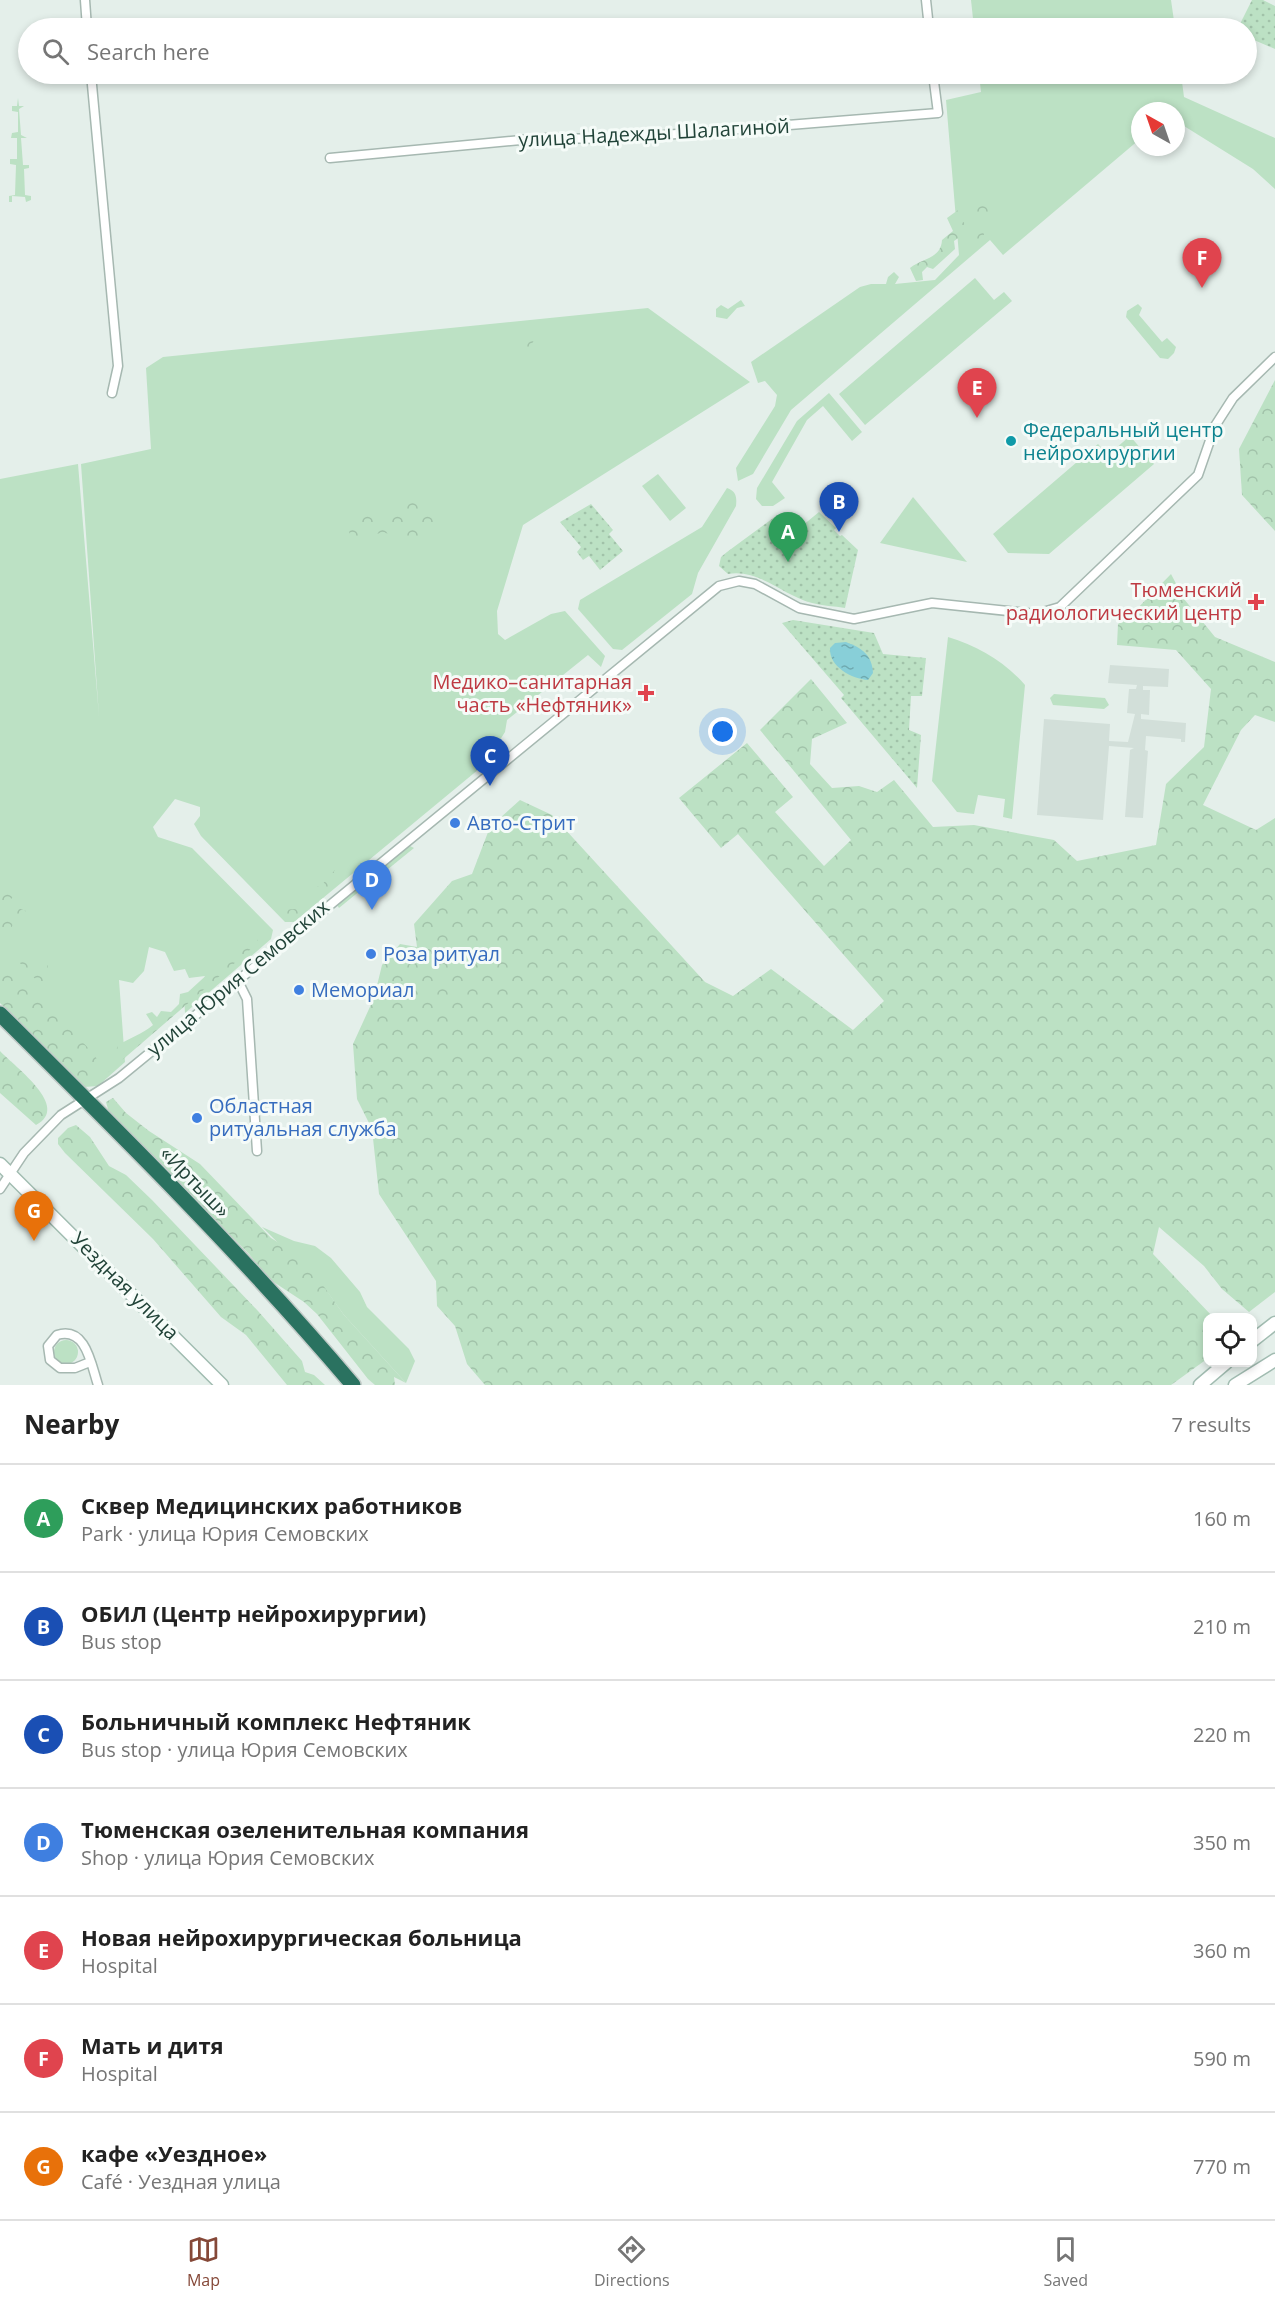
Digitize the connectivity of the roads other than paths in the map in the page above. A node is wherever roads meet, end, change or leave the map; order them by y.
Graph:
1 (84, 0) edge
2 (926, 0) edge
3 (86, 18) edge
4 (928, 18) edge
5 (92, 84) edge
6 (934, 84) edge
7 (330, 158) dead end
8 (1275, 357) edge
9 (112, 393) dead end
10 (237, 979) junction
11 (0, 1014) edge
12 (0, 1026) edge
13 (83, 1102) junction
14 (257, 1151) dead end
15 (0, 1164) edge
16 (9, 1173) junction
17 (0, 1190) edge
18 (1275, 1323) edge
19 (1257, 1337) edge
20 (1275, 1360) edge
21 (90, 1362) junction
22 (1221, 1367) edge
23 (98, 1385) edge
24 (222, 1385) edge
25 (340, 1385) edge
26 (353, 1385) edge
27 (1200, 1385) edge
28 (1235, 1385) edge

1 - 3 street
2 - 4 street
5 - 9 street
6 - 7 street, улица Надежды Шалагиной
8 - 10 street, улица Юрия Семовских
10 - 13 street, улица Юрия Семовских
10 - 14 street
11 - 13 highway, «Иртыш»
12 - 13 highway, «Иртыш»
13 - 16 street, улица Юрия Семовских
13 - 25 highway, «Иртыш»
13 - 26 highway, «Иртыш»
15 - 16 street, Уездная улица
16 - 17 street, улица Юрия Семовских
16 - 24 street, Уездная улица
18 - 19 street
20 - 28 street
21 - 21 street
21 - 23 street
22 - 27 street

